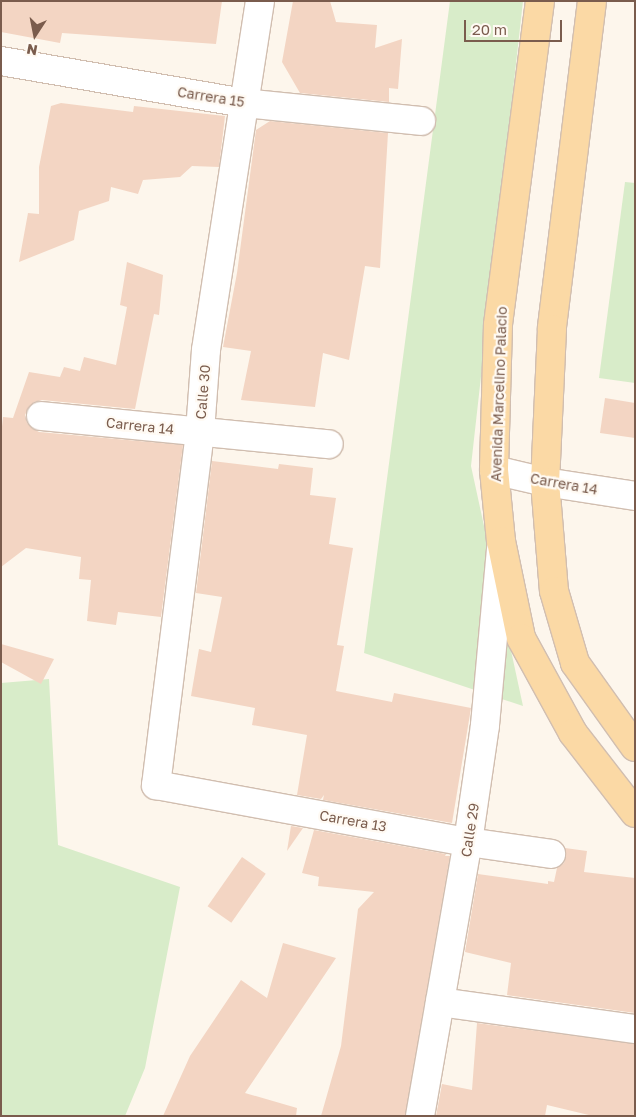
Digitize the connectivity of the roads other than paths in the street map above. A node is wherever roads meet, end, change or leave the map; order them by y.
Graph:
1 (260, 1) edge
2 (540, 1) edge
3 (594, 9) edge
4 (1, 61) edge
5 (244, 103) junction
6 (422, 121) dead end
7 (41, 416) dead end
8 (200, 432) junction
9 (329, 444) dead end
10 (494, 470) junction
11 (545, 482) junction
12 (635, 496) edge
13 (502, 541) junction
14 (635, 747) edge
15 (156, 785) joint
16 (635, 812) edge
17 (468, 842) junction
18 (551, 854) dead end
19 (440, 1002) junction
20 (635, 1029) edge
21 (420, 1116) edge

1 - 5 street, Calle 30
2 - 10 main road, Avenida Marcelino Palacio
3 - 11 main road
4 - 5 street, Carrera 15
5 - 6 street, Carrera 15
5 - 8 street, Calle 30
7 - 8 street, Carrera 14
8 - 9 street, Carrera 14
8 - 15 street, Calle 30
10 - 11 street, Carrera 14
10 - 13 main road, Avenida Marcelino Palacio
11 - 12 street, Carrera 14
11 - 14 main road
13 - 16 main road, Avenida Marcelino Palacio
13 - 17 street, Calle 29
15 - 17 street, Carrera 13
17 - 18 street, Carrera 13
17 - 19 street, Calle 29
19 - 20 street
19 - 21 street, Calle 29

